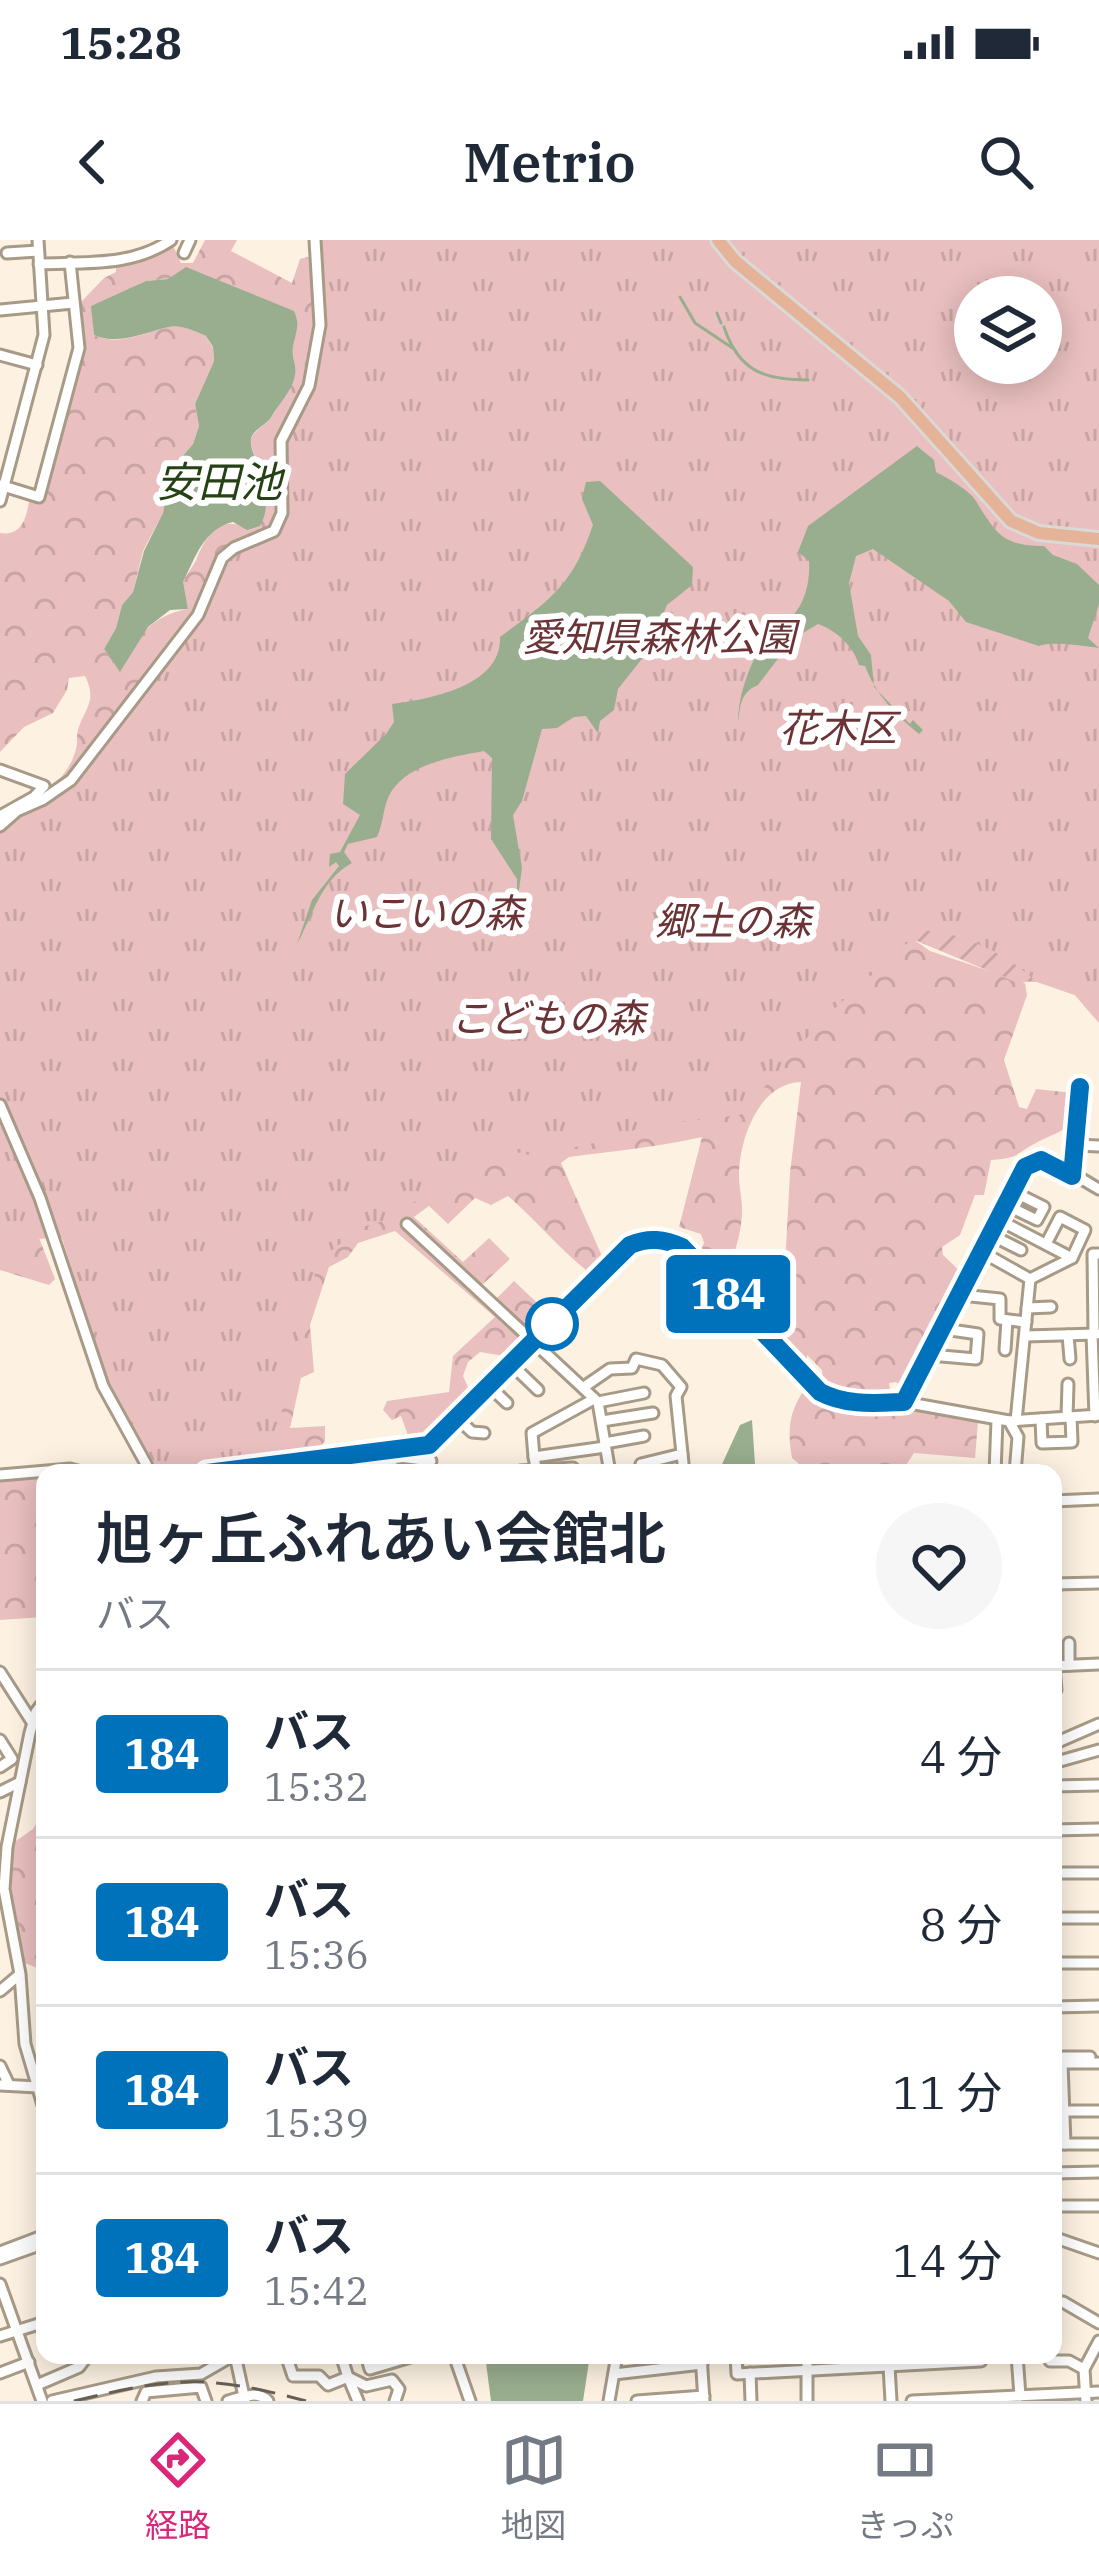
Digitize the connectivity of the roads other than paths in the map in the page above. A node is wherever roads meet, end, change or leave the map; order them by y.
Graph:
1 (114, 240) edge
2 (171, 240) edge
3 (190, 240) edge
4 (315, 240) edge
5 (718, 240) edge
6 (38, 252) edge
7 (7, 253) dead end
8 (184, 253) dead end
9 (114, 257) junction
10 (70, 262) junction
11 (74, 303) junction
12 (41, 306) junction
13 (0, 310) edge
14 (0, 355) edge
15 (37, 364) junction
16 (2, 486) edge
17 (0, 501) edge
18 (1099, 539) edge
19 (0, 770) edge
20 (16, 809) junction
21 (0, 816) edge
22 (0, 826) edge
23 (1080, 1087) dead end
24 (0, 1105) edge
25 (1076, 1145) junction
26 (1099, 1146) edge
27 (1072, 1176) junction
28 (1099, 1189) edge
29 (1014, 1192) junction
30 (1006, 1205) junction
31 (998, 1220) junction
32 (407, 1224) dead end
33 (991, 1235) junction
34 (1046, 1244) junction
35 (1021, 1250) dead end
36 (982, 1252) junction
37 (1099, 1254) edge
38 (1072, 1258) junction
39 (1030, 1279) junction
40 (961, 1295) junction
41 (1097, 1306) edge
42 (1051, 1307) dead end
43 (1028, 1308) junction
44 (1007, 1320) junction
45 (1026, 1322) junction
46 (944, 1329) junction
47 (1095, 1334) edge
48 (1068, 1335) junction
49 (1025, 1336) junction
50 (536, 1341) junction
51 (1005, 1350) dead end
52 (930, 1355) junction
53 (1070, 1360) dead end
54 (512, 1365) junction
55 (1068, 1384) dead end
56 (584, 1387) junction
57 (490, 1388) junction
58 (538, 1390) dead end
59 (644, 1393) dead end
60 (596, 1401) junction
61 (904, 1402) junction
62 (507, 1403) dead end
63 (653, 1413) dead end
64 (1097, 1415) edge
65 (1069, 1417) junction
66 (1041, 1419) junction
67 (459, 1420) junction
68 (602, 1420) junction
69 (1007, 1421) junction
70 (484, 1433) dead end
71 (644, 1436) dead end
72 (429, 1445) junction
73 (605, 1445) junction
74 (571, 1452) junction
75 (682, 1454) junction
76 (338, 1457) junction
77 (400, 1457) dead end
78 (534, 1457) junction
79 (146, 1464) edge
80 (290, 1464) edge
81 (334, 1464) edge
82 (421, 1464) edge
83 (430, 1464) edge
84 (535, 1464) edge
85 (572, 1464) edge
86 (608, 1464) edge
87 (641, 1464) edge
88 (683, 1464) edge
89 (997, 1464) edge
90 (1016, 1464) edge
91 (36, 1471) edge
92 (0, 1475) edge
93 (1099, 1499) edge
94 (1062, 1501) edge
95 (1099, 1583) edge
96 (1062, 1584) edge
97 (1069, 1642) dead end
98 (1099, 1664) edge
99 (1062, 1665) edge
100 (1069, 1665) junction
101 (0, 1671) edge
102 (36, 1715) edge
103 (32, 1721) junction
104 (1099, 1724) edge
105 (0, 1740) edge
106 (1062, 1741) edge
107 (1099, 1750) edge
108 (1062, 1760) edge
109 (0, 1767) edge
110 (20, 1782) junction
111 (1099, 1785) edge
112 (1062, 1786) edge
113 (1, 1791) edge
114 (1099, 1829) edge
115 (1062, 1830) edge
116 (0, 1833) edge
117 (3, 1849) edge
118 (1062, 1873) edge
119 (1099, 1873) edge
120 (2, 1891) edge
121 (1062, 1918) edge
122 (1099, 1918) edge
123 (1062, 1963) edge
124 (1099, 1964) edge
125 (20, 1974) junction
126 (0, 1991) edge
127 (1099, 2006) edge
128 (1062, 2007) edge
129 (1099, 2060) edge
130 (1062, 2061) edge
131 (0, 2066) edge
132 (36, 2080) edge
133 (4, 2085) edge
134 (36, 2087) edge
135 (1062, 2111) edge
136 (1099, 2111) edge
137 (1062, 2144) edge
138 (1099, 2144) edge
139 (1099, 2172) edge
140 (1062, 2173) edge
141 (1062, 2206) edge
142 (1099, 2206) edge
143 (1062, 2240) edge
144 (36, 2242) edge
145 (1099, 2253) edge
146 (0, 2256) edge
147 (1, 2288) edge
148 (1062, 2302) edge
149 (1099, 2323) edge
150 (36, 2325) edge
151 (17, 2330) junction
152 (0, 2336) edge
153 (1099, 2341) edge
154 (1096, 2354) edge
155 (1062, 2361) edge
156 (29, 2362) junction
157 (81, 2364) edge
158 (218, 2364) edge
159 (236, 2364) edge
160 (289, 2364) edge
161 (343, 2364) edge
162 (457, 2364) edge
163 (616, 2364) edge
164 (677, 2364) edge
165 (702, 2364) edge
166 (736, 2364) edge
167 (807, 2364) edge
168 (842, 2364) edge
169 (926, 2364) edge
170 (1018, 2364) edge
171 (889, 2366) junction
172 (842, 2368) junction
173 (1084, 2369) junction
174 (807, 2370) junction
175 (0, 2373) edge
176 (749, 2373) junction
177 (614, 2374) junction
178 (348, 2377) junction
179 (37, 2384) junction
180 (366, 2386) junction
181 (172, 2388) junction
182 (1099, 2392) edge
183 (1064, 2397) edge
184 (1085, 2397) edge
185 (704, 2398) edge
186 (1020, 2398) edge
187 (245, 2399) edge
188 (985, 2399) edge
189 (357, 2400) edge
190 (42, 2401) edge
191 (52, 2401) edge
192 (142, 2401) edge
193 (176, 2401) edge
194 (206, 2401) edge
195 (228, 2401) edge
196 (268, 2401) edge
197 (395, 2401) edge
198 (470, 2401) edge
199 (609, 2401) edge
200 (638, 2401) edge
201 (751, 2401) edge
202 (807, 2401) edge
203 (891, 2401) edge
204 (913, 2401) edge

1 - 9 street
2 - 9 street
3 - 8 street
4 - 20 street
5 - 18 main road
6 - 7 street
6 - 10 street
6 - 12 street
9 - 10 street
10 - 11 street
11 - 12 street
11 - 16 street
12 - 13 street
12 - 15 street
14 - 15 street
15 - 16 street
16 - 17 street
19 - 20 street
20 - 21 street
20 - 22 street
23 - 25 street
24 - 79 street
25 - 26 street
25 - 27 street
27 - 28 street
27 - 29 street
29 - 30 street
29 - 30 street
30 - 31 street
31 - 33 street
31 - 34 street
32 - 50 street
33 - 35 street
33 - 36 street
34 - 38 street
34 - 38 street
36 - 39 street
36 - 40 street
37 - 41 street
38 - 39 street
39 - 43 street
40 - 44 street
40 - 46 street
41 - 47 street
42 - 43 street
43 - 45 street
44 - 45 street
44 - 51 street
45 - 49 street
46 - 52 street
46 - 52 street
47 - 48 street
47 - 64 street
48 - 49 street
48 - 53 street
49 - 69 street
50 - 54 street
50 - 56 street
50 - 61 street
52 - 61 street
54 - 57 street
54 - 58 street
55 - 65 street
56 - 60 street
56 - 75 street
57 - 62 street
57 - 67 street
59 - 60 street
60 - 68 street
60 - 78 street
61 - 69 street
63 - 68 street
64 - 65 street
65 - 66 street
65 - 66 street
66 - 69 street
67 - 70 street
67 - 72 street
68 - 73 street
69 - 89 street
69 - 90 street
71 - 73 street
72 - 76 street
72 - 83 street
73 - 74 street
73 - 86 street
74 - 78 street
74 - 85 street
75 - 87 street
75 - 88 street
76 - 80 street
76 - 81 street
77 - 82 street
78 - 84 street
91 - 92 street
93 - 94 street
95 - 96 street
97 - 100 street
98 - 100 street
99 - 100 street
101 - 103 street
102 - 103 street
103 - 110 street
104 - 106 street
105 - 109 street
107 - 108 street
110 - 113 street
110 - 117 street
111 - 112 street
114 - 115 street
116 - 117 street
117 - 120 street
118 - 119 street
120 - 125 street
121 - 122 street
123 - 124 street
125 - 126 street
125 - 132 street
127 - 128 street
129 - 130 street
131 - 133 street
133 - 134 street
135 - 136 street
137 - 138 street
139 - 140 street
141 - 142 street
143 - 145 street
144 - 146 street
147 - 151 street
148 - 149 street
150 - 151 street
151 - 152 street
151 - 156 street
153 - 154 street
154 - 173 street
155 - 173 street
156 - 175 street
156 - 179 street
157 - 179 street
158 - 191 street
159 - 187 street
160 - 178 street
161 - 178 street
162 - 198 street
163 - 177 street
164 - 177 street
165 - 185 street
166 - 176 street
167 - 174 street
168 - 172 street
169 - 171 street
170 - 186 street
171 - 172 street
171 - 203 street
172 - 174 street
173 - 184 street
174 - 176 street
174 - 202 street
176 - 201 street
177 - 199 street
178 - 180 street
178 - 189 street
179 - 190 street
180 - 189 street
180 - 197 street
181 - 192 street
181 - 193 street
181 - 194 street
182 - 184 street
183 - 184 street
183 - 186 street
185 - 200 street
186 - 188 street
187 - 195 street
187 - 196 street
188 - 204 street

